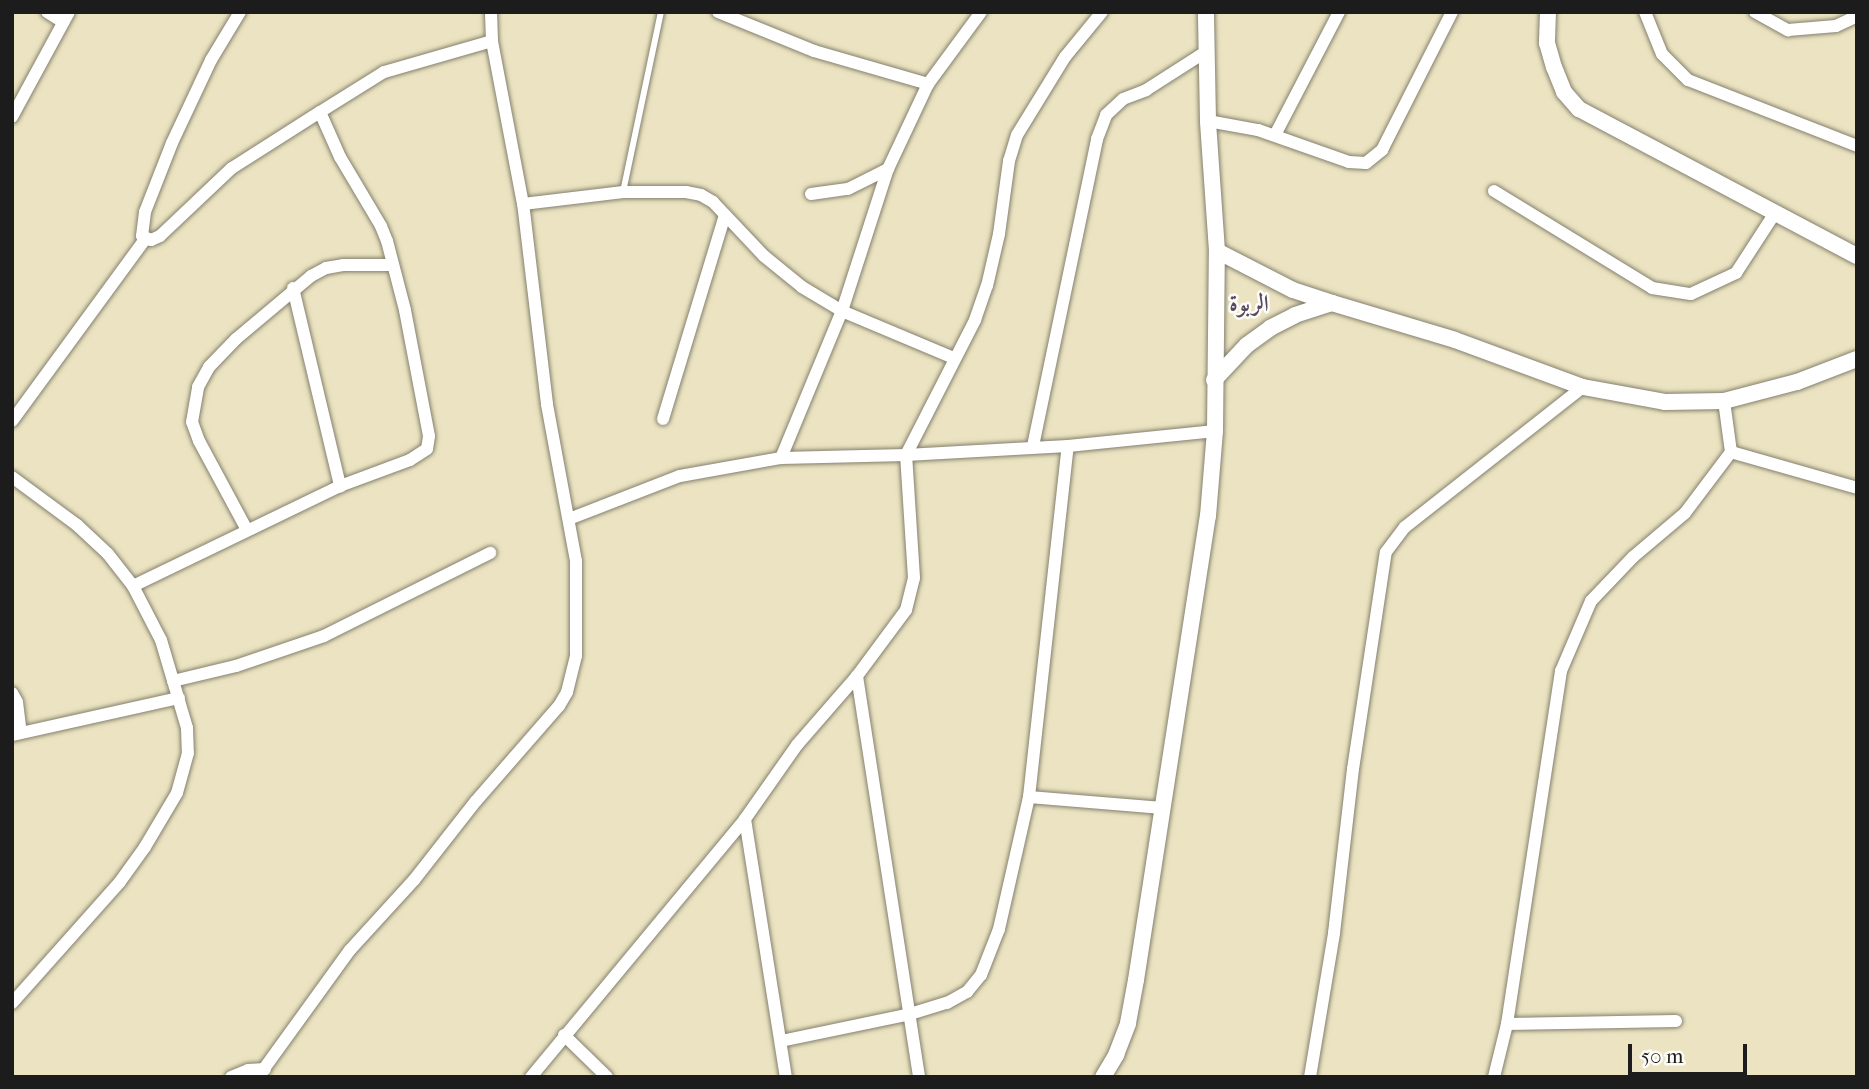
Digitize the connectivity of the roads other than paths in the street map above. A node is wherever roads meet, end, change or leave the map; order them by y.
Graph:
1 (47, 12) edge
2 (240, 12) edge
3 (491, 12) edge
4 (661, 12) edge
5 (718, 12) edge
6 (981, 12) edge
7 (1101, 12) edge
8 (1206, 12) edge
9 (1339, 12) edge
10 (1452, 12) edge
11 (1548, 12) edge
12 (1644, 12) edge
13 (1755, 12) edge
14 (1857, 16) edge
15 (66, 17) edge
16 (492, 41) junction
17 (1207, 51) junction
18 (928, 84) junction
19 (320, 112) junction
20 (12, 117) edge
21 (1208, 121) junction
22 (1275, 135) junction
23 (1857, 146) edge
24 (888, 169) junction
25 (1494, 191) dead end
26 (623, 192) junction
27 (811, 194) dead end
28 (523, 204) junction
29 (1775, 213) junction
30 (725, 215) junction
31 (145, 239) junction
32 (1217, 251) junction
33 (1857, 257) edge
34 (392, 265) junction
35 (293, 288) junction
36 (1332, 303) junction
37 (842, 311) junction
38 (954, 358) junction
39 (1857, 359) edge
40 (1214, 380) junction
41 (1583, 387) junction
42 (1724, 401) junction
43 (663, 419) dead end
44 (12, 421) edge
45 (1214, 431) junction
46 (1033, 446) junction
47 (1068, 446) junction
48 (1731, 453) junction
49 (906, 455) junction
50 (781, 458) junction
51 (12, 477) edge
52 (340, 486) junction
53 (1857, 488) edge
54 (569, 519) junction
55 (247, 530) junction
56 (490, 553) dead end
57 (133, 586) junction
58 (857, 676) junction
59 (173, 681) junction
60 (12, 694) edge
61 (179, 698) junction
62 (16, 734) edge
63 (1029, 797) junction
64 (1163, 808) junction
65 (745, 819) junction
66 (12, 1003) edge
67 (910, 1014) junction
68 (1676, 1021) dead end
69 (1507, 1024) junction
70 (564, 1035) junction
71 (781, 1041) junction
72 (261, 1073) edge
73 (232, 1077) edge
74 (531, 1077) edge
75 (607, 1077) edge
76 (786, 1077) edge
77 (919, 1077) edge
78 (1103, 1077) edge
79 (1310, 1077) edge
80 (1494, 1077) edge

1 - 15 street
2 - 31 street
3 - 16 street
4 - 26 lane
5 - 18 street
6 - 18 street
7 - 38 street
8 - 17 street
9 - 22 street
10 - 22 street
11 - 29 street
12 - 23 street
13 - 14 street
15 - 20 street
16 - 19 street
16 - 28 street
17 - 21 street
17 - 46 street
18 - 24 street
19 - 31 street
19 - 34 street
21 - 22 street
21 - 32 street
24 - 27 street
24 - 37 street
25 - 29 street
26 - 28 street
26 - 30 street
28 - 54 street
29 - 33 street
30 - 37 street
30 - 43 street
31 - 44 street
32 - 36 street
32 - 40 street
34 - 35 street
34 - 52 street
35 - 52 street
35 - 55 street
36 - 40 street
36 - 41 street
37 - 38 street
37 - 50 street
38 - 49 street
39 - 42 street
40 - 45 street
41 - 42 street
41 - 79 street
42 - 48 street
45 - 47 street
45 - 64 street
46 - 47 street
46 - 49 street
47 - 63 street
48 - 53 street
48 - 69 street
49 - 50 street
49 - 58 street
50 - 54 street
51 - 57 street
52 - 55 street
54 - 72 street
55 - 57 street
56 - 59 street
57 - 59 street
58 - 65 street
58 - 67 street
59 - 61 street
60 - 62 street
61 - 62 street
61 - 66 street
63 - 64 street
63 - 67 street
64 - 78 street
65 - 70 street
65 - 71 street
67 - 71 street
67 - 77 street
68 - 69 street
69 - 80 street
70 - 74 street
70 - 75 street
71 - 76 street
72 - 73 street

